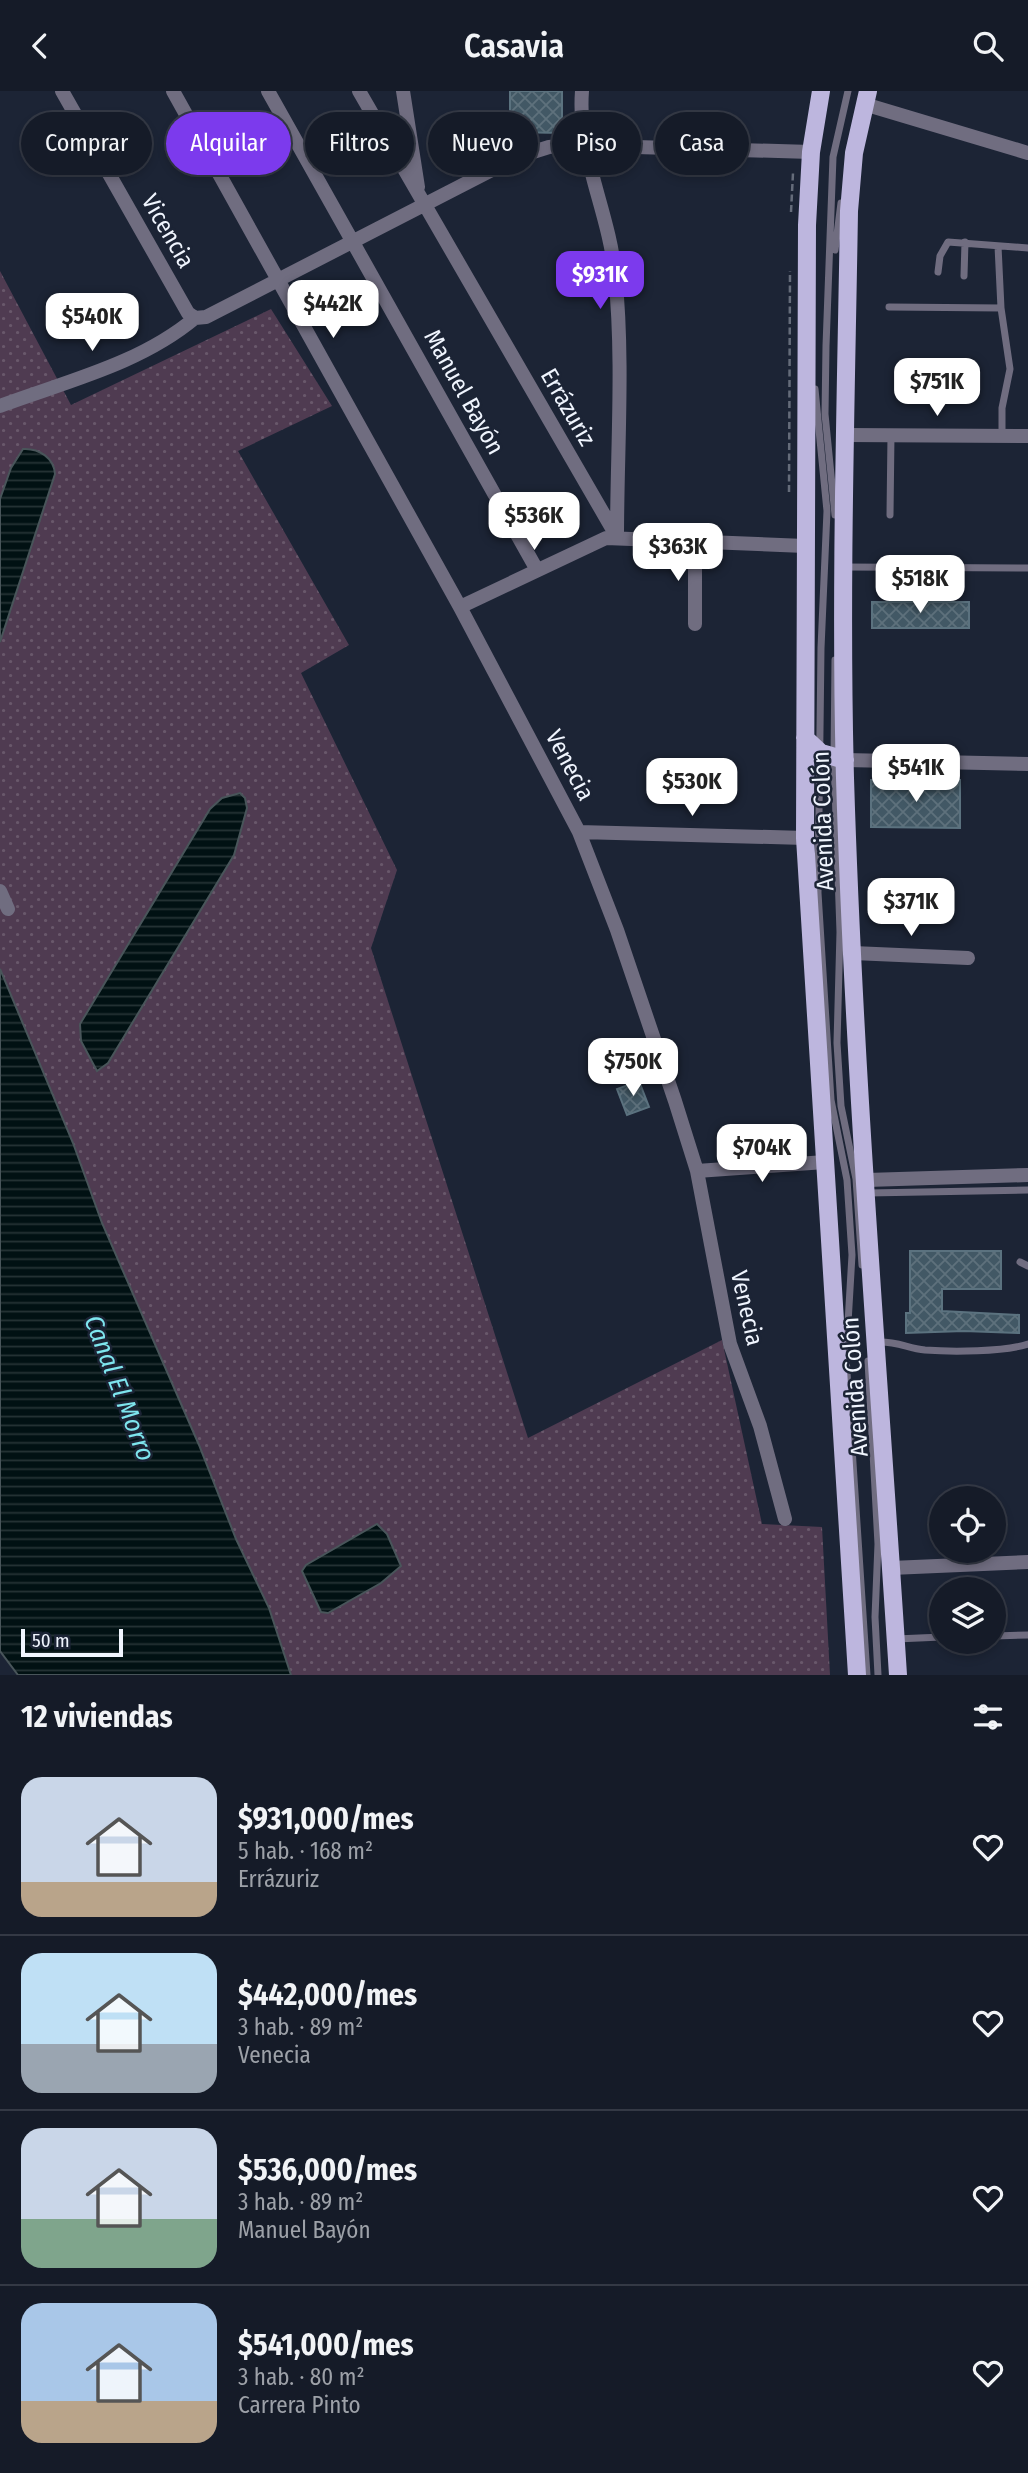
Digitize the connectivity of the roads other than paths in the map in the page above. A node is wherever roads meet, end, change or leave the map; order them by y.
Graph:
1 (62, 91) edge
2 (173, 91) edge
3 (268, 91) edge
4 (359, 91) edge
5 (403, 91) edge
6 (582, 91) edge
7 (821, 91) edge
8 (830, 91) edge
9 (848, 91) edge
10 (866, 98) edge
11 (583, 112) edge
12 (552, 148) edge
13 (641, 148) edge
14 (811, 152) junction
15 (854, 153) junction
16 (1028, 153) edge
17 (592, 175) edge
18 (422, 200) junction
19 (353, 241) junction
20 (965, 242) junction
21 (998, 246) junction
22 (1028, 248) edge
23 (938, 272) dead end
24 (964, 276) dead end
25 (278, 278) junction
26 (830, 282) junction
27 (890, 307) dead end
28 (1000, 308) junction
29 (195, 318) junction
30 (806, 319) junction
31 (0, 406) edge
32 (846, 435) junction
33 (891, 435) junction
34 (1002, 436) junction
35 (1028, 436) edge
36 (890, 515) dead end
37 (617, 537) junction
38 (695, 541) junction
39 (805, 546) junction
40 (844, 566) junction
41 (1028, 568) edge
42 (537, 570) junction
43 (460, 607) junction
44 (695, 625) dead end
45 (805, 739) junction
46 (833, 757) junction
47 (1028, 764) edge
48 (579, 832) junction
49 (805, 838) junction
50 (0, 891) edge
51 (8, 909) dead end
52 (852, 953) junction
53 (968, 958) dead end
54 (825, 1163) junction
55 (697, 1171) junction
56 (1028, 1175) edge
57 (867, 1187) junction
58 (1028, 1191) edge
59 (876, 1342) junction
60 (1028, 1344) edge
61 (785, 1519) dead end
62 (1028, 1562) edge
63 (891, 1568) junction
64 (1028, 1635) edge
65 (1006, 1636) edge
66 (929, 1638) edge
67 (895, 1639) junction
68 (858, 1675) edge
69 (867, 1675) edge
70 (878, 1675) edge
71 (898, 1675) edge

1 - 29 street, Vicencia
2 - 25 street, Venecia
3 - 19 street, Manuel Bayón
4 - 18 street, Errázuriz
5 - 18 street
6 - 11 street, Errázuriz
7 - 14 main road, Avenida Colón
8 - 14 lane
9 - 26 lane
10 - 15 main road, Avenida Colón
10 - 16 street
12 - 18 street
13 - 14 street
14 - 30 main road, Avenida Colón
15 - 26 lane
15 - 32 main road, Avenida Colón
17 - 37 street, Errázuriz
18 - 19 street
18 - 37 street, Errázuriz
19 - 25 street
19 - 42 street, Manuel Bayón
20 - 21 lane
20 - 23 lane
20 - 24 lane
21 - 22 lane
21 - 28 lane
25 - 29 street
25 - 43 street, Venecia
26 - 46 lane
27 - 28 lane
28 - 34 lane
29 - 31 street
30 - 39 main road, Avenida Colón
30 - 46 lane
32 - 33 street
32 - 40 main road, Avenida Colón
33 - 34 street
33 - 36 lane
34 - 35 street
37 - 38 street
37 - 42 street
38 - 39 street
38 - 44 street
39 - 45 main road, Avenida Colón
40 - 41 lane
40 - 46 main road, Avenida Colón
42 - 43 street
43 - 48 street, Venecia
45 - 46 main road
45 - 49 main road, Avenida Colón
46 - 47 street
46 - 52 main road, Avenida Colón
46 - 69 lane
46 - 70 lane
48 - 49 street
48 - 55 street, Venecia
49 - 54 main road, Avenida Colón
50 - 51 street
52 - 53 street
52 - 57 main road, Avenida Colón
54 - 55 street
54 - 68 main road, Avenida Colón
55 - 61 street, Venecia
56 - 57 street
57 - 58 lane
57 - 59 main road, Avenida Colón
59 - 60 lane
59 - 63 main road, Avenida Colón
62 - 63 street
63 - 67 main road, Avenida Colón
64 - 65 lane
66 - 67 lane
67 - 71 main road, Avenida Colón

